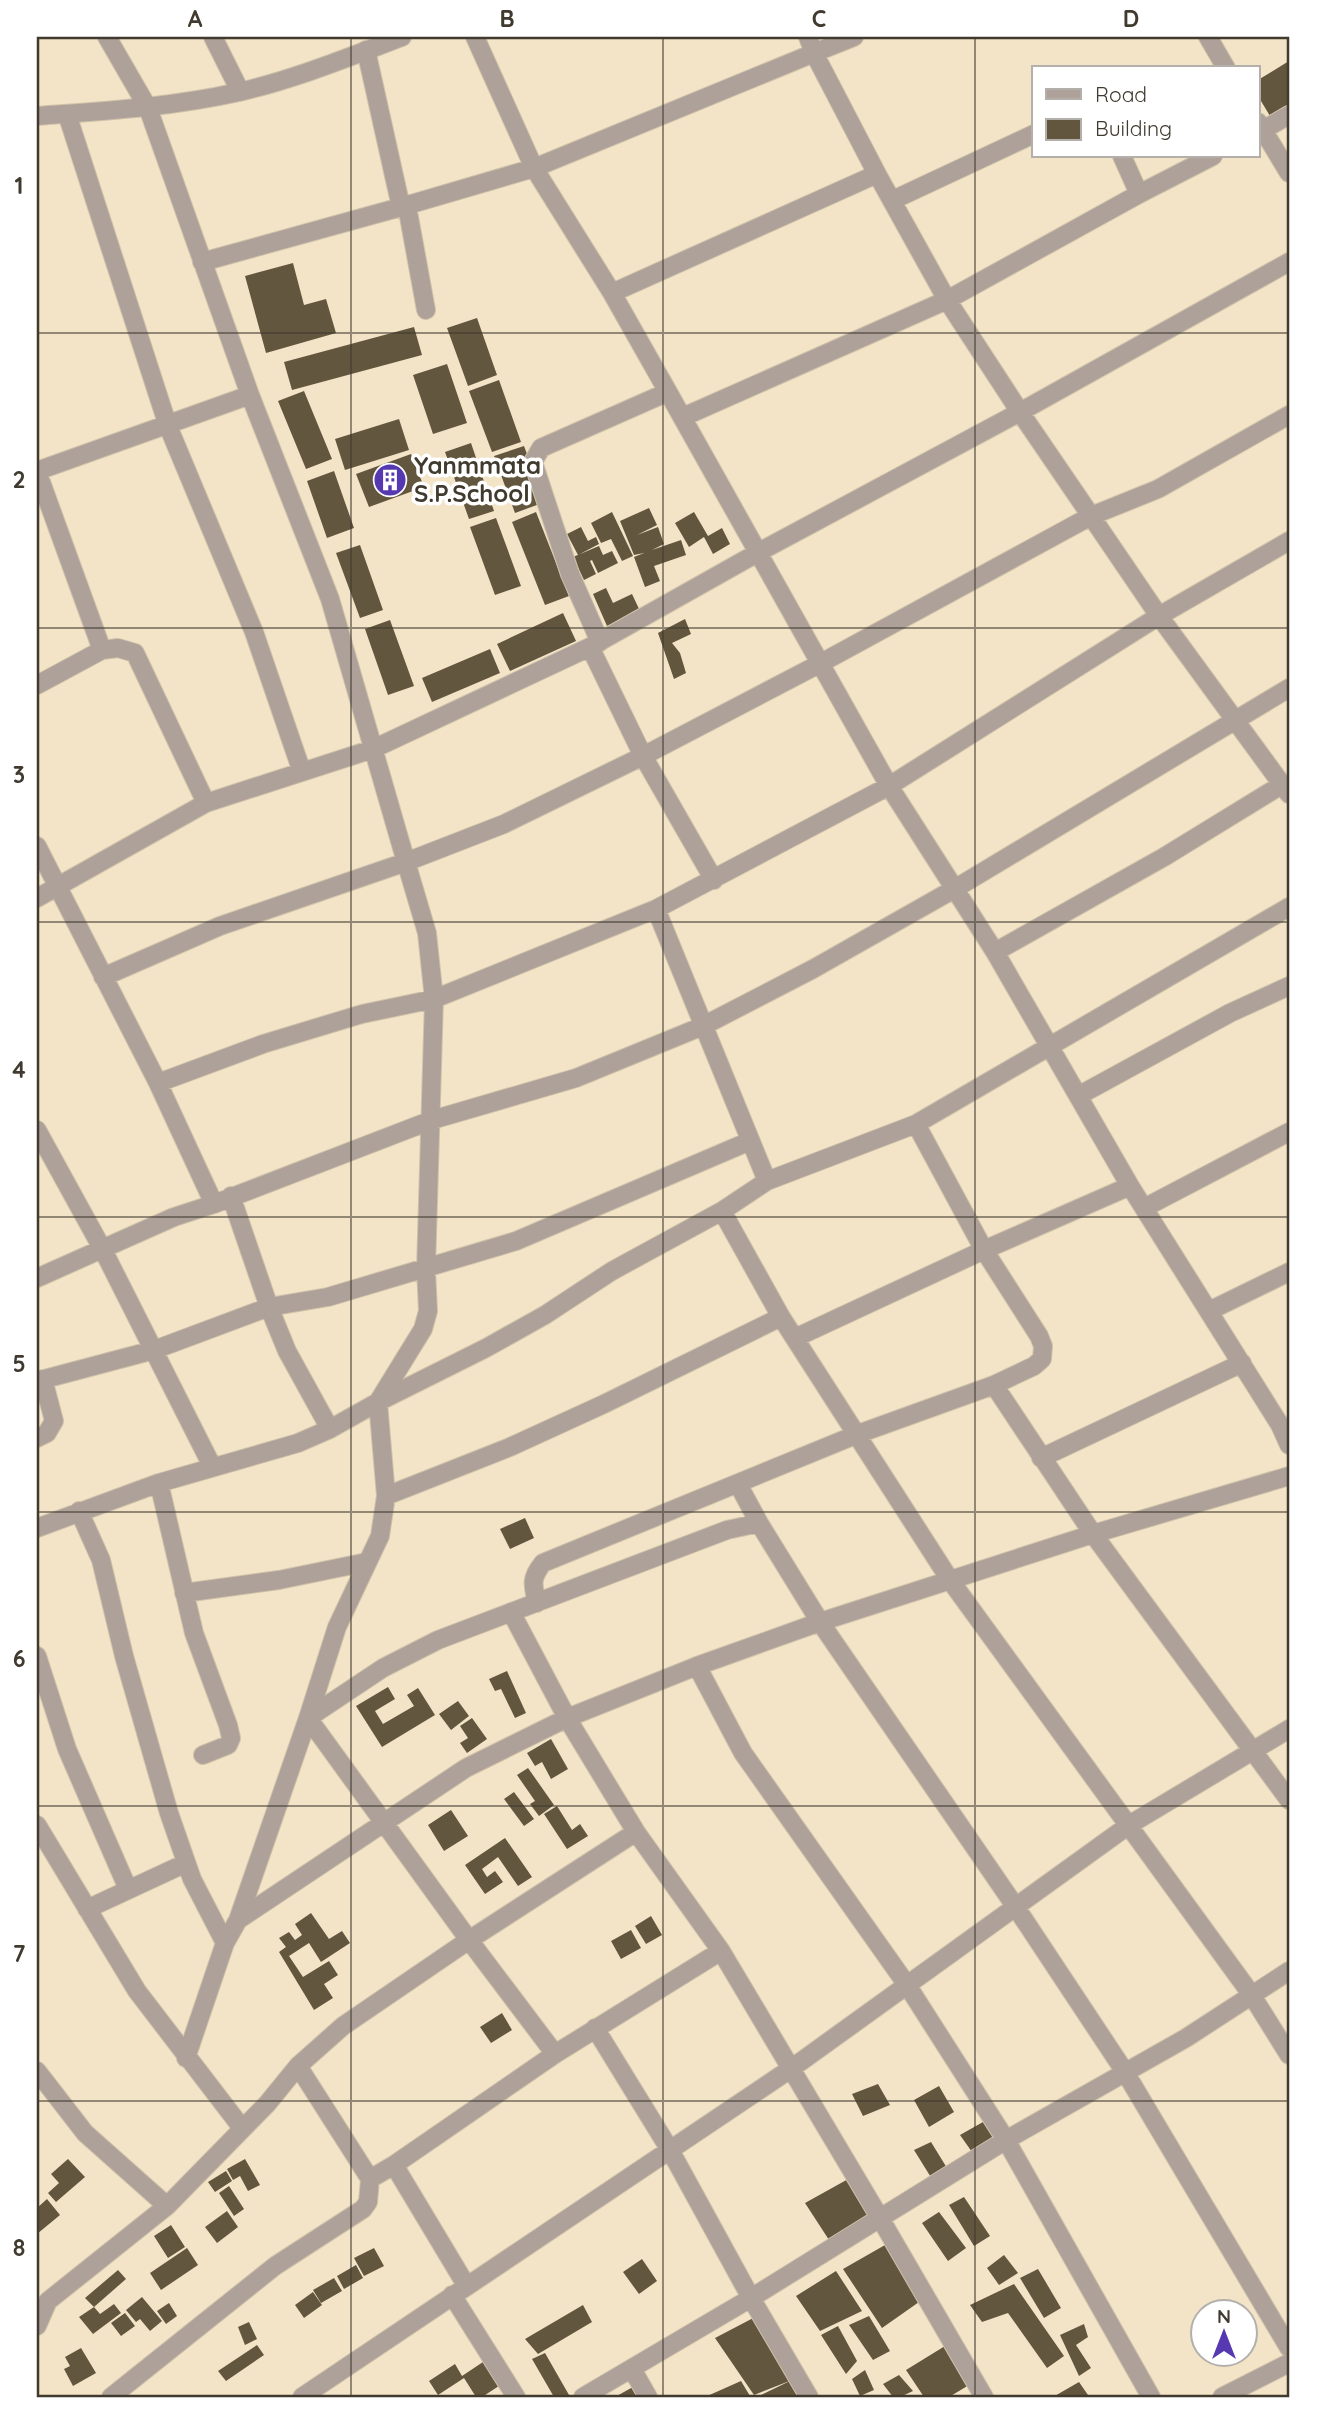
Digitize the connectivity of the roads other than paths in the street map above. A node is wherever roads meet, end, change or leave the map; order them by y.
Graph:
1 (107, 37) edge
2 (213, 37) edge
3 (402, 37) edge
4 (475, 37) edge
5 (854, 37) edge
6 (1208, 37) edge
7 (811, 45) edge
8 (366, 51) junction
9 (1225, 66) edge
10 (240, 91) junction
11 (148, 108) junction
12 (66, 114) junction
13 (1289, 115) edge
14 (37, 116) edge
15 (1260, 128) edge
16 (1260, 130) edge
17 (1032, 135) edge
18 (1123, 158) edge
19 (1209, 158) edge
20 (534, 168) junction
21 (1289, 173) edge
22 (877, 174) junction
23 (1139, 194) junction
24 (893, 200) junction
25 (404, 206) junction
26 (202, 262) junction
27 (1289, 262) edge
28 (612, 293) junction
29 (947, 300) junction
30 (426, 310) dead end
31 (668, 392) junction
32 (250, 395) junction
33 (1020, 412) junction
34 (1289, 415) edge
35 (683, 416) junction
36 (169, 426) junction
37 (37, 471) edge
38 (1091, 516) junction
39 (1289, 541) edge
40 (759, 552) junction
41 (1159, 616) junction
42 (595, 645) junction
43 (102, 650) junction
44 (821, 663) junction
45 (37, 685) edge
46 (1289, 688) edge
47 (1237, 720) junction
48 (373, 749) junction
49 (643, 756) junction
50 (302, 772) junction
51 (1284, 778) edge
52 (889, 786) junction
53 (206, 803) junction
54 (37, 846) edge
55 (406, 862) junction
56 (713, 880) junction
57 (57, 887) junction
58 (956, 888) junction
59 (37, 898) edge
60 (1289, 907) edge
61 (656, 909) junction
62 (995, 952) junction
63 (103, 977) junction
64 (1289, 986) edge
65 (434, 999) junction
66 (704, 1026) junction
67 (1048, 1047) junction
68 (158, 1083) junction
69 (1078, 1096) junction
70 (432, 1120) junction
71 (916, 1124) junction
72 (37, 1130) edge
73 (1289, 1132) edge
74 (750, 1141) junction
75 (767, 1181) junction
76 (1130, 1186) junction
77 (223, 1200) junction
78 (1143, 1208) junction
79 (722, 1211) junction
80 (103, 1250) junction
81 (984, 1250) junction
82 (426, 1269) junction
83 (1289, 1272) edge
84 (37, 1278) edge
85 (269, 1307) junction
86 (1209, 1311) junction
87 (782, 1317) junction
88 (795, 1338) junction
89 (154, 1350) junction
90 (1242, 1363) junction
91 (40, 1380) edge
92 (994, 1385) junction
93 (378, 1402) junction
94 (330, 1429) junction
95 (858, 1434) junction
96 (37, 1438) edge
97 (1289, 1445) edge
98 (1041, 1458) junction
99 (212, 1466) junction
100 (1289, 1476) edge
101 (159, 1483) junction
102 (738, 1484) junction
103 (386, 1496) junction
104 (79, 1511) junction
105 (759, 1523) junction
106 (37, 1528) edge
107 (1093, 1534) junction
108 (368, 1562) junction
109 (950, 1580) junction
110 (184, 1593) junction
111 (537, 1603) junction
112 (511, 1612) junction
113 (820, 1622) junction
114 (37, 1656) edge
115 (697, 1666) junction
116 (308, 1717) junction
117 (566, 1717) junction
118 (1289, 1729) edge
119 (1254, 1751) junction
120 (204, 1755) dead end
121 (1289, 1800) edge
122 (384, 1822) junction
123 (37, 1825) edge
124 (1129, 1825) junction
125 (636, 1832) junction
126 (187, 1863) junction
127 (128, 1889) junction
128 (1014, 1906) junction
129 (87, 1909) junction
130 (238, 1920) junction
131 (469, 1940) junction
132 (225, 1943) junction
133 (721, 1951) junction
134 (1289, 1970) edge
135 (907, 1985) junction
136 (1251, 1994) junction
137 (595, 2028) junction
138 (555, 2054) junction
139 (1289, 2055) edge
140 (187, 2058) junction
141 (299, 2066) junction
142 (792, 2068) junction
143 (37, 2071) edge
144 (1125, 2072) junction
145 (242, 2128) junction
146 (1006, 2140) junction
147 (670, 2150) junction
148 (394, 2165) junction
149 (370, 2179) junction
150 (167, 2206) junction
151 (880, 2218) junction
152 (37, 2287) edge
153 (459, 2290) junction
154 (751, 2298) junction
155 (48, 2301) junction
156 (37, 2326) edge
157 (1289, 2348) edge
158 (1289, 2363) edge
159 (632, 2369) junction
160 (111, 2397) edge
161 (302, 2397) edge
162 (516, 2397) edge
163 (583, 2397) edge
164 (648, 2397) edge
165 (809, 2397) edge
166 (984, 2397) edge
167 (1151, 2397) edge
168 (1222, 2397) edge

1 - 11 street
2 - 10 street
3 - 8 street
4 - 20 street
5 - 7 street
6 - 9 street
7 - 20 street
7 - 22 street
8 - 10 street
8 - 25 street
10 - 11 street
11 - 12 street
11 - 26 street
12 - 14 street
12 - 36 street
13 - 15 street
16 - 21 street
17 - 24 street
18 - 23 street
19 - 23 street
20 - 25 street
20 - 28 street
22 - 24 street
22 - 28 street
23 - 29 street
24 - 29 street
25 - 26 street
25 - 30 street
26 - 32 street
27 - 33 street
28 - 31 street
29 - 33 street
29 - 35 street
31 - 35 street
31 - 42 street
32 - 36 street
32 - 48 street
33 - 38 street
33 - 40 street
34 - 38 street
35 - 40 street
36 - 37 street
36 - 50 street
37 - 43 street
38 - 41 street
38 - 44 street
39 - 41 street
40 - 42 street
40 - 44 street
41 - 47 street
41 - 52 street
42 - 48 street
42 - 49 street
43 - 45 street
43 - 53 street
44 - 49 street
44 - 52 street
46 - 47 street
47 - 51 street
47 - 58 street
48 - 50 street
48 - 55 street
49 - 55 street
49 - 56 street
50 - 53 street
51 - 62 street
52 - 56 street
52 - 58 street
53 - 57 street
54 - 57 street
55 - 63 street
55 - 65 street
56 - 61 street
57 - 59 street
57 - 63 street
58 - 62 street
58 - 66 street
60 - 67 street
61 - 65 street
61 - 66 street
62 - 67 street
63 - 68 street
64 - 69 street
65 - 68 street
65 - 70 street
66 - 70 street
66 - 74 street
67 - 69 street
67 - 71 street
68 - 77 street
69 - 76 street
70 - 77 street
70 - 82 street
71 - 75 street
71 - 81 street
72 - 80 street
73 - 78 street
74 - 75 street
74 - 82 street
75 - 79 street
76 - 78 street
76 - 81 street
77 - 80 street
77 - 85 street
78 - 86 street
79 - 87 street
79 - 93 street
80 - 84 street
80 - 89 street
81 - 88 street
81 - 92 street
82 - 85 street
82 - 93 street
83 - 86 street
85 - 89 street
85 - 94 street
86 - 90 street
87 - 88 street
87 - 103 street
88 - 95 street
89 - 91 street
89 - 99 street
90 - 97 street
90 - 98 street
91 - 96 street
92 - 95 street
92 - 98 street
93 - 94 street
93 - 103 street
94 - 99 street
95 - 102 street
95 - 109 street
98 - 107 street
99 - 101 street
100 - 107 street
101 - 104 street
101 - 110 street
102 - 105 street
102 - 111 street
103 - 108 street
104 - 106 street
104 - 126 street
105 - 111 street
105 - 113 street
107 - 109 street
107 - 119 street
108 - 110 street
108 - 116 street
109 - 113 street
109 - 124 street
110 - 120 street
111 - 112 street
112 - 116 street
112 - 117 street
113 - 115 street
113 - 128 street
114 - 127 street
115 - 117 street
115 - 135 street
116 - 122 street
116 - 130 street
117 - 122 street
117 - 125 street
118 - 119 street
119 - 121 street
119 - 124 street
122 - 130 street
122 - 131 street
123 - 129 street
124 - 128 street
124 - 136 street
125 - 131 street
125 - 133 street
126 - 127 street
126 - 132 street
127 - 129 street
128 - 135 street
128 - 144 street
129 - 140 street
130 - 132 street
131 - 138 street
131 - 141 street
132 - 140 street
133 - 137 street
133 - 142 street
134 - 136 street
135 - 142 street
135 - 146 street
136 - 139 street
136 - 144 street
137 - 138 street
137 - 147 street
138 - 148 street
140 - 145 street
141 - 145 street
141 - 149 street
142 - 147 street
142 - 151 street
143 - 150 street
144 - 146 street
144 - 157 street
145 - 150 street
146 - 151 street
146 - 167 street
147 - 153 street
147 - 154 street
148 - 149 street
148 - 153 street
149 - 160 street
150 - 155 street
151 - 154 street
151 - 166 street
152 - 155 street
153 - 161 street
153 - 162 street
154 - 159 street
154 - 165 street
155 - 156 street
158 - 168 street
159 - 163 street
159 - 164 street

